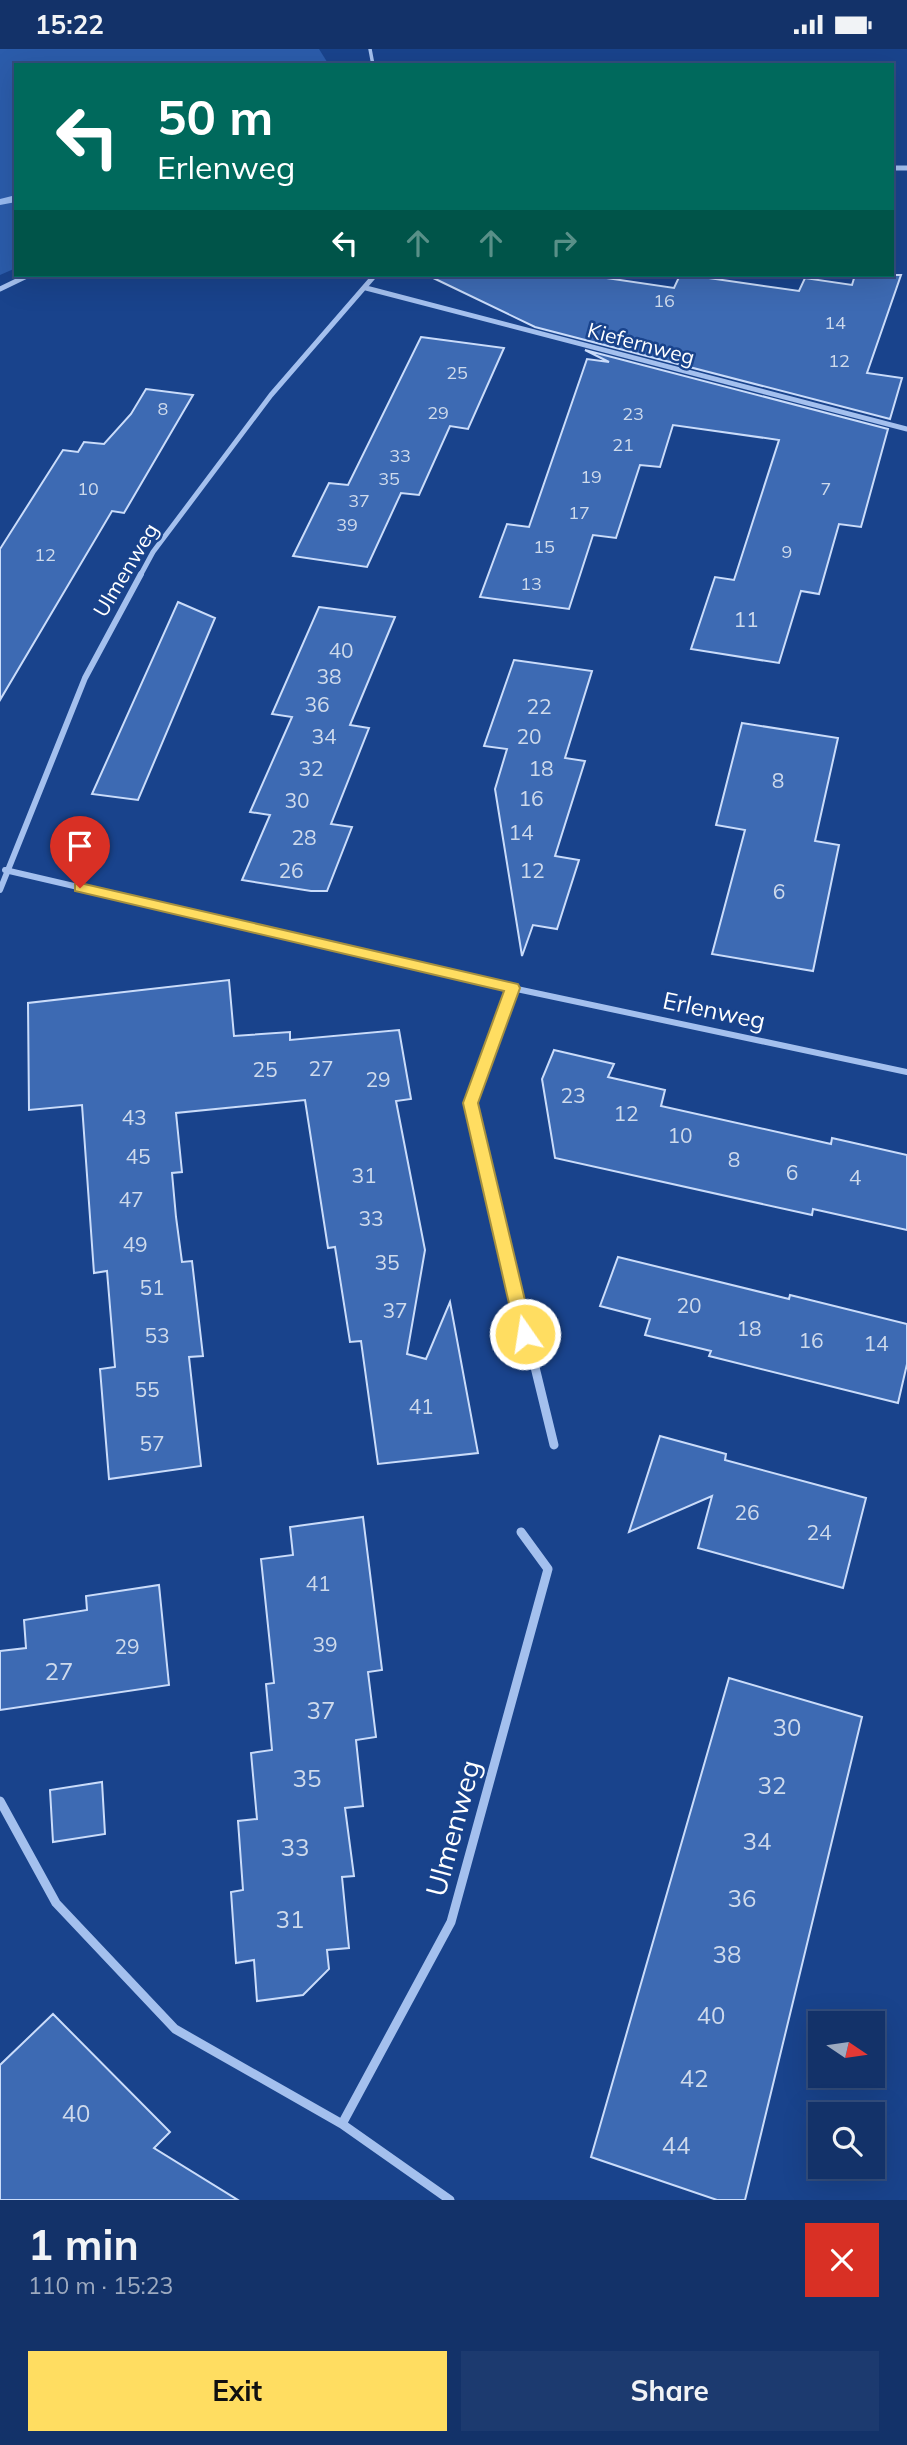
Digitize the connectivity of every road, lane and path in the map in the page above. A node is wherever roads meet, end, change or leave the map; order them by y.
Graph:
1 (25, 277) edge
2 (374, 277) edge
3 (366, 288) junction
4 (0, 289) edge
5 (907, 429) edge
6 (5, 870) junction
7 (0, 890) edge
8 (512, 988) junction
9 (907, 1072) edge
10 (554, 1445) dead end
11 (521, 1532) dead end
12 (0, 1801) edge
13 (342, 2124) junction
14 (450, 2200) edge

1 - 4 street
2 - 3 street, Ulmenweg
3 - 5 street, Kiefernweg
3 - 6 street, Ulmenweg
6 - 7 street, Ulmenweg
6 - 8 street, Erlenweg
8 - 9 street, Erlenweg
8 - 10 street
11 - 13 street, Ulmenweg
12 - 13 street
13 - 14 street

